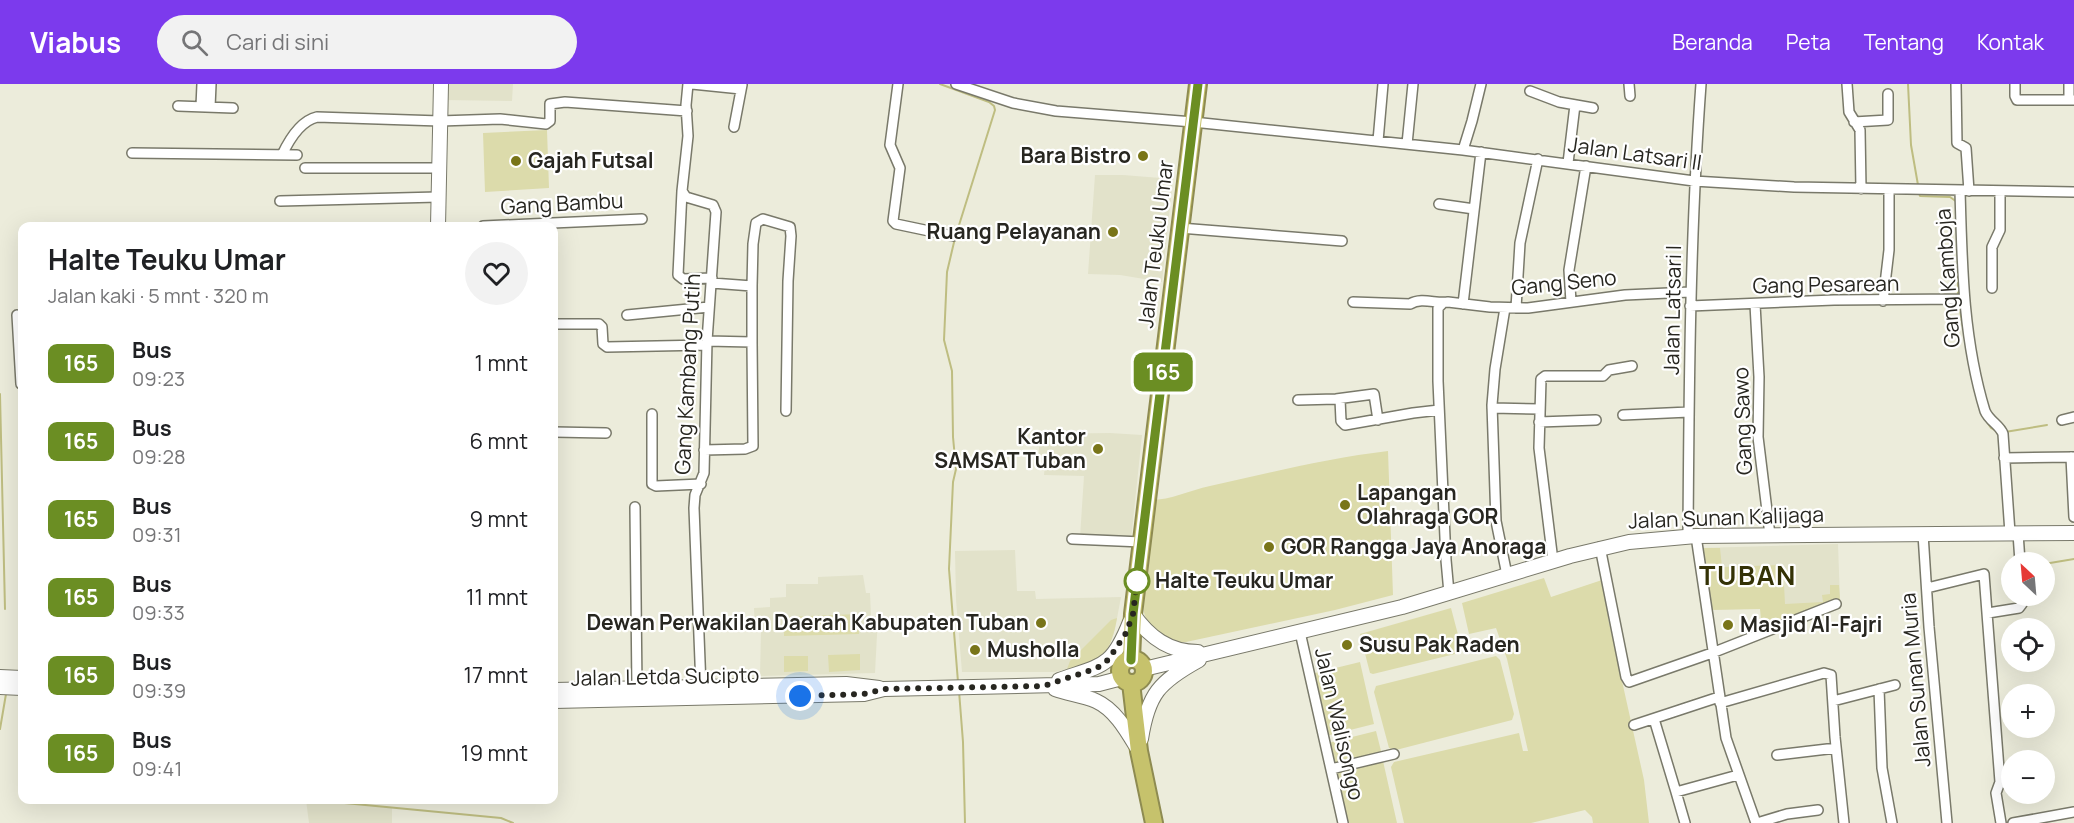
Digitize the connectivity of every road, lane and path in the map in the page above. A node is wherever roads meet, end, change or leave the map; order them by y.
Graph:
1 (202, 84) edge
2 (211, 84) edge
3 (441, 84) edge
4 (690, 84) edge
5 (898, 84) edge
6 (956, 84) edge
7 (1198, 84) edge
8 (1383, 84) edge
9 (1413, 84) edge
10 (1481, 84) edge
11 (1629, 84) edge
12 (1701, 84) edge
13 (1847, 84) edge
14 (1956, 84) edge
15 (2015, 84) edge
16 (2069, 84) edge
17 (742, 86) edge
18 (1530, 91) dead end
19 (1888, 94) dead end
20 (1630, 96) dead end
21 (2072, 100) edge
22 (1575, 105) junction
23 (178, 106) dead end
24 (206, 107) junction
25 (233, 108) dead end
26 (1593, 108) dead end
27 (687, 111) junction
28 (440, 121) junction
29 (1193, 122) junction
30 (1854, 122) junction
31 (734, 127) dead end
32 (1378, 141) junction
33 (1407, 144) junction
34 (1463, 150) junction
35 (1481, 152) junction
36 (132, 153) dead end
37 (282, 155) junction
38 (297, 155) dead end
39 (1538, 159) junction
40 (1568, 163) junction
41 (1586, 166) junction
42 (305, 168) dead end
43 (439, 168) junction
44 (1694, 181) junction
45 (682, 189) junction
46 (1861, 189) junction
47 (1888, 189) junction
48 (1964, 191) junction
49 (2000, 191) junction
50 (2074, 192) edge
51 (438, 197) junction
52 (280, 201) dead end
53 (1438, 204) dead end
54 (1474, 209) junction
55 (642, 219) dead end
56 (438, 222) edge
57 (558, 223) edge
58 (1180, 228) junction
59 (953, 237) dead end
60 (1342, 241) dead end
61 (712, 280) junction
62 (752, 286) junction
63 (1992, 288) dead end
64 (1690, 292) junction
65 (1963, 299) junction
66 (1883, 301) junction
67 (1353, 302) dead end
68 (1571, 302) junction
69 (1442, 304) junction
70 (1463, 304) junction
71 (1755, 304) junction
72 (1690, 306) junction
73 (709, 307) junction
74 (1505, 308) junction
75 (1516, 308) junction
76 (17, 315) dead end
77 (627, 315) dead end
78 (18, 324) edge
79 (558, 324) edge
80 (752, 342) junction
81 (706, 343) junction
82 (1632, 366) dead end
83 (1340, 399) junction
84 (1298, 400) dead end
85 (1492, 408) junction
86 (1539, 409) junction
87 (1439, 410) junction
88 (786, 411) dead end
89 (1689, 412) junction
90 (652, 414) dead end
91 (1623, 415) dead end
92 (2074, 417) edge
93 (1378, 420) junction
94 (1596, 420) dead end
95 (2062, 420) dead end
96 (1539, 422) junction
97 (558, 432) edge
98 (606, 433) dead end
99 (704, 450) junction
100 (2073, 457) edge
101 (2004, 458) junction
102 (701, 484) junction
103 (635, 507) dead end
104 (2074, 517) edge
105 (2014, 533) junction
106 (2074, 533) edge
107 (1923, 534) junction
108 (1770, 535) junction
109 (1692, 536) junction
110 (1072, 539) dead end
111 (1142, 542) junction
112 (1600, 548) junction
113 (2018, 552) edge
114 (1553, 561) junction
115 (1507, 575) junction
116 (1927, 588) junction
117 (1449, 593) junction
118 (1836, 604) dead end
119 (2020, 606) edge
120 (1988, 612) junction
121 (1133, 614) junction
122 (1300, 632) junction
123 (1214, 652) junction
124 (1712, 653) junction
125 (1137, 664) junction
126 (1127, 680) junction
127 (1895, 685) dead end
128 (1044, 686) junction
129 (701, 687) junction
130 (637, 689) junction
131 (884, 689) junction
132 (1878, 689) junction
133 (558, 690) edge
134 (1720, 700) junction
135 (558, 701) edge
136 (1833, 701) junction
137 (1654, 719) junction
138 (1634, 725) dead end
139 (1836, 748) junction
140 (1139, 751) junction
141 (1394, 754) dead end
142 (1777, 755) dead end
143 (1330, 769) junction
144 (1738, 775) junction
145 (1676, 792) junction
146 (1818, 810) dead end
147 (2074, 812) edge
148 (1154, 823) edge
149 (1343, 823) edge
150 (1685, 823) edge
151 (1756, 823) edge
152 (1844, 823) edge
153 (1892, 823) edge
154 (1947, 823) edge
155 (2001, 823) edge
156 (2013, 823) edge

1 - 24 street
2 - 24 street
3 - 28 main road
4 - 17 street
4 - 27 street
5 - 59 street
6 - 29 street, Jalan Latsari II
7 - 29 highway, Jalan Teuku Umar
8 - 32 street
9 - 33 street
10 - 34 street
11 - 20 street
12 - 44 street, Jalan Latsari I
13 - 30 street
14 - 48 street, Gang Kamboja
15 - 21 street
16 - 21 street
17 - 31 street
18 - 22 street
19 - 30 street
22 - 26 street
22 - 40 street
23 - 24 street
24 - 25 street
27 - 28 street
27 - 45 street
28 - 37 street
28 - 43 main road
29 - 32 street, Jalan Latsari II
29 - 58 highway, Jalan Teuku Umar
30 - 46 street
32 - 33 street, Jalan Latsari II
33 - 34 street, Jalan Latsari II
34 - 35 street, Jalan Latsari II
35 - 39 street, Jalan Latsari II
35 - 54 street
36 - 37 street
37 - 38 street
39 - 40 street, Jalan Latsari II
39 - 75 street
40 - 41 street, Jalan Latsari II
41 - 44 street, Jalan Latsari II
41 - 68 street
42 - 43 street
43 - 51 main road
44 - 46 street, Jalan Latsari II
44 - 64 street, Jalan Latsari I
45 - 61 street, Gang Kambang Putih
45 - 61 street
46 - 47 street, Jalan Latsari II
47 - 48 street, Jalan Latsari II
47 - 66 street
48 - 49 street, Jalan Latsari II
48 - 65 street, Gang Kamboja
49 - 50 street, Jalan Latsari II
49 - 63 street
51 - 52 street
51 - 56 main road
53 - 54 street
54 - 70 street
55 - 57 street, Gang Bambu
58 - 60 street
58 - 111 highway, Jalan Teuku Umar
61 - 62 street
61 - 73 street, Gang Kambang Putih
62 - 80 street
62 - 88 street
64 - 68 street, Gang Seno
64 - 72 street, Jalan Latsari I
65 - 66 street, Gang Pesarean
65 - 101 street, Gang Kamboja
66 - 71 street, Gang Pesarean
67 - 69 street, Gang Seno
68 - 75 street, Gang Seno
69 - 70 street, Gang Seno
69 - 87 street
70 - 74 street, Gang Seno
71 - 72 street, Gang Pesarean
71 - 108 street, Gang Sawo
72 - 89 street, Jalan Latsari I
73 - 77 street
73 - 81 street, Gang Kambang Putih
74 - 75 street, Gang Seno
74 - 85 street
76 - 78 street
79 - 81 street
80 - 81 street
80 - 99 street
81 - 99 street, Gang Kambang Putih
82 - 86 street
83 - 84 street
83 - 93 street
83 - 93 street
85 - 86 street
85 - 115 street
86 - 96 street
87 - 93 street
87 - 117 street
89 - 91 street
89 - 109 street, Jalan Latsari I
90 - 102 street
92 - 95 street
94 - 96 street
96 - 114 street
97 - 98 street
99 - 102 street, Gang Kambang Putih
100 - 101 street
100 - 104 street
101 - 105 street, Gang Kamboja
102 - 129 street, Gang Kambang Putih
103 - 130 street
105 - 106 main road, Jalan Sunan Kalijaga
105 - 107 main road, Jalan Sunan Kalijaga
105 - 113 street, Gang Kamboja
107 - 108 main road, Jalan Sunan Kalijaga
107 - 116 street, Jalan Sunan Muria
108 - 109 main road, Jalan Sunan Kalijaga
109 - 112 main road, Jalan Sunan Kalijaga
109 - 124 street, Jalan Latsari I
110 - 111 street
111 - 121 highway, Jalan Teuku Umar
112 - 114 main road, Jalan Sunan Kalijaga
112 - 124 street
114 - 115 main road, Jalan Sunan Kalijaga
115 - 117 main road, Jalan Sunan Kalijaga
116 - 120 street
116 - 154 street, Jalan Sunan Muria
117 - 122 main road, Jalan Sunan Kalijaga
118 - 124 street
119 - 120 street
120 - 155 street
121 - 123 main road
121 - 125 highway, Jalan Teuku Umar
121 - 128 main road
122 - 123 main road, Jalan Sunan Kalijaga
122 - 143 street, Jalan Walisongo
123 - 125 main road, Jalan Sunan Kalijaga
123 - 140 main road
124 - 134 street, Jalan Latsari I
125 - 126 highway
126 - 128 main road, Jalan Letda Sucipto
126 - 140 highway
127 - 132 street
128 - 131 main road, Jalan Letda Sucipto
128 - 140 main road
129 - 130 main road, Jalan Letda Sucipto
129 - 131 main road, Jalan Letda Sucipto
130 - 133 main road, Jalan Letda Sucipto
131 - 135 main road, Jalan Letda Sucipto
132 - 136 street
132 - 153 street
134 - 136 street
134 - 137 street
134 - 144 street, Jalan Latsari I
136 - 139 street
137 - 138 street
137 - 145 street
139 - 142 street
139 - 152 street
140 - 148 highway
141 - 143 street
143 - 149 street, Jalan Walisongo
144 - 145 street
144 - 151 street, Jalan Latsari I
145 - 150 street
146 - 151 street
147 - 156 street

